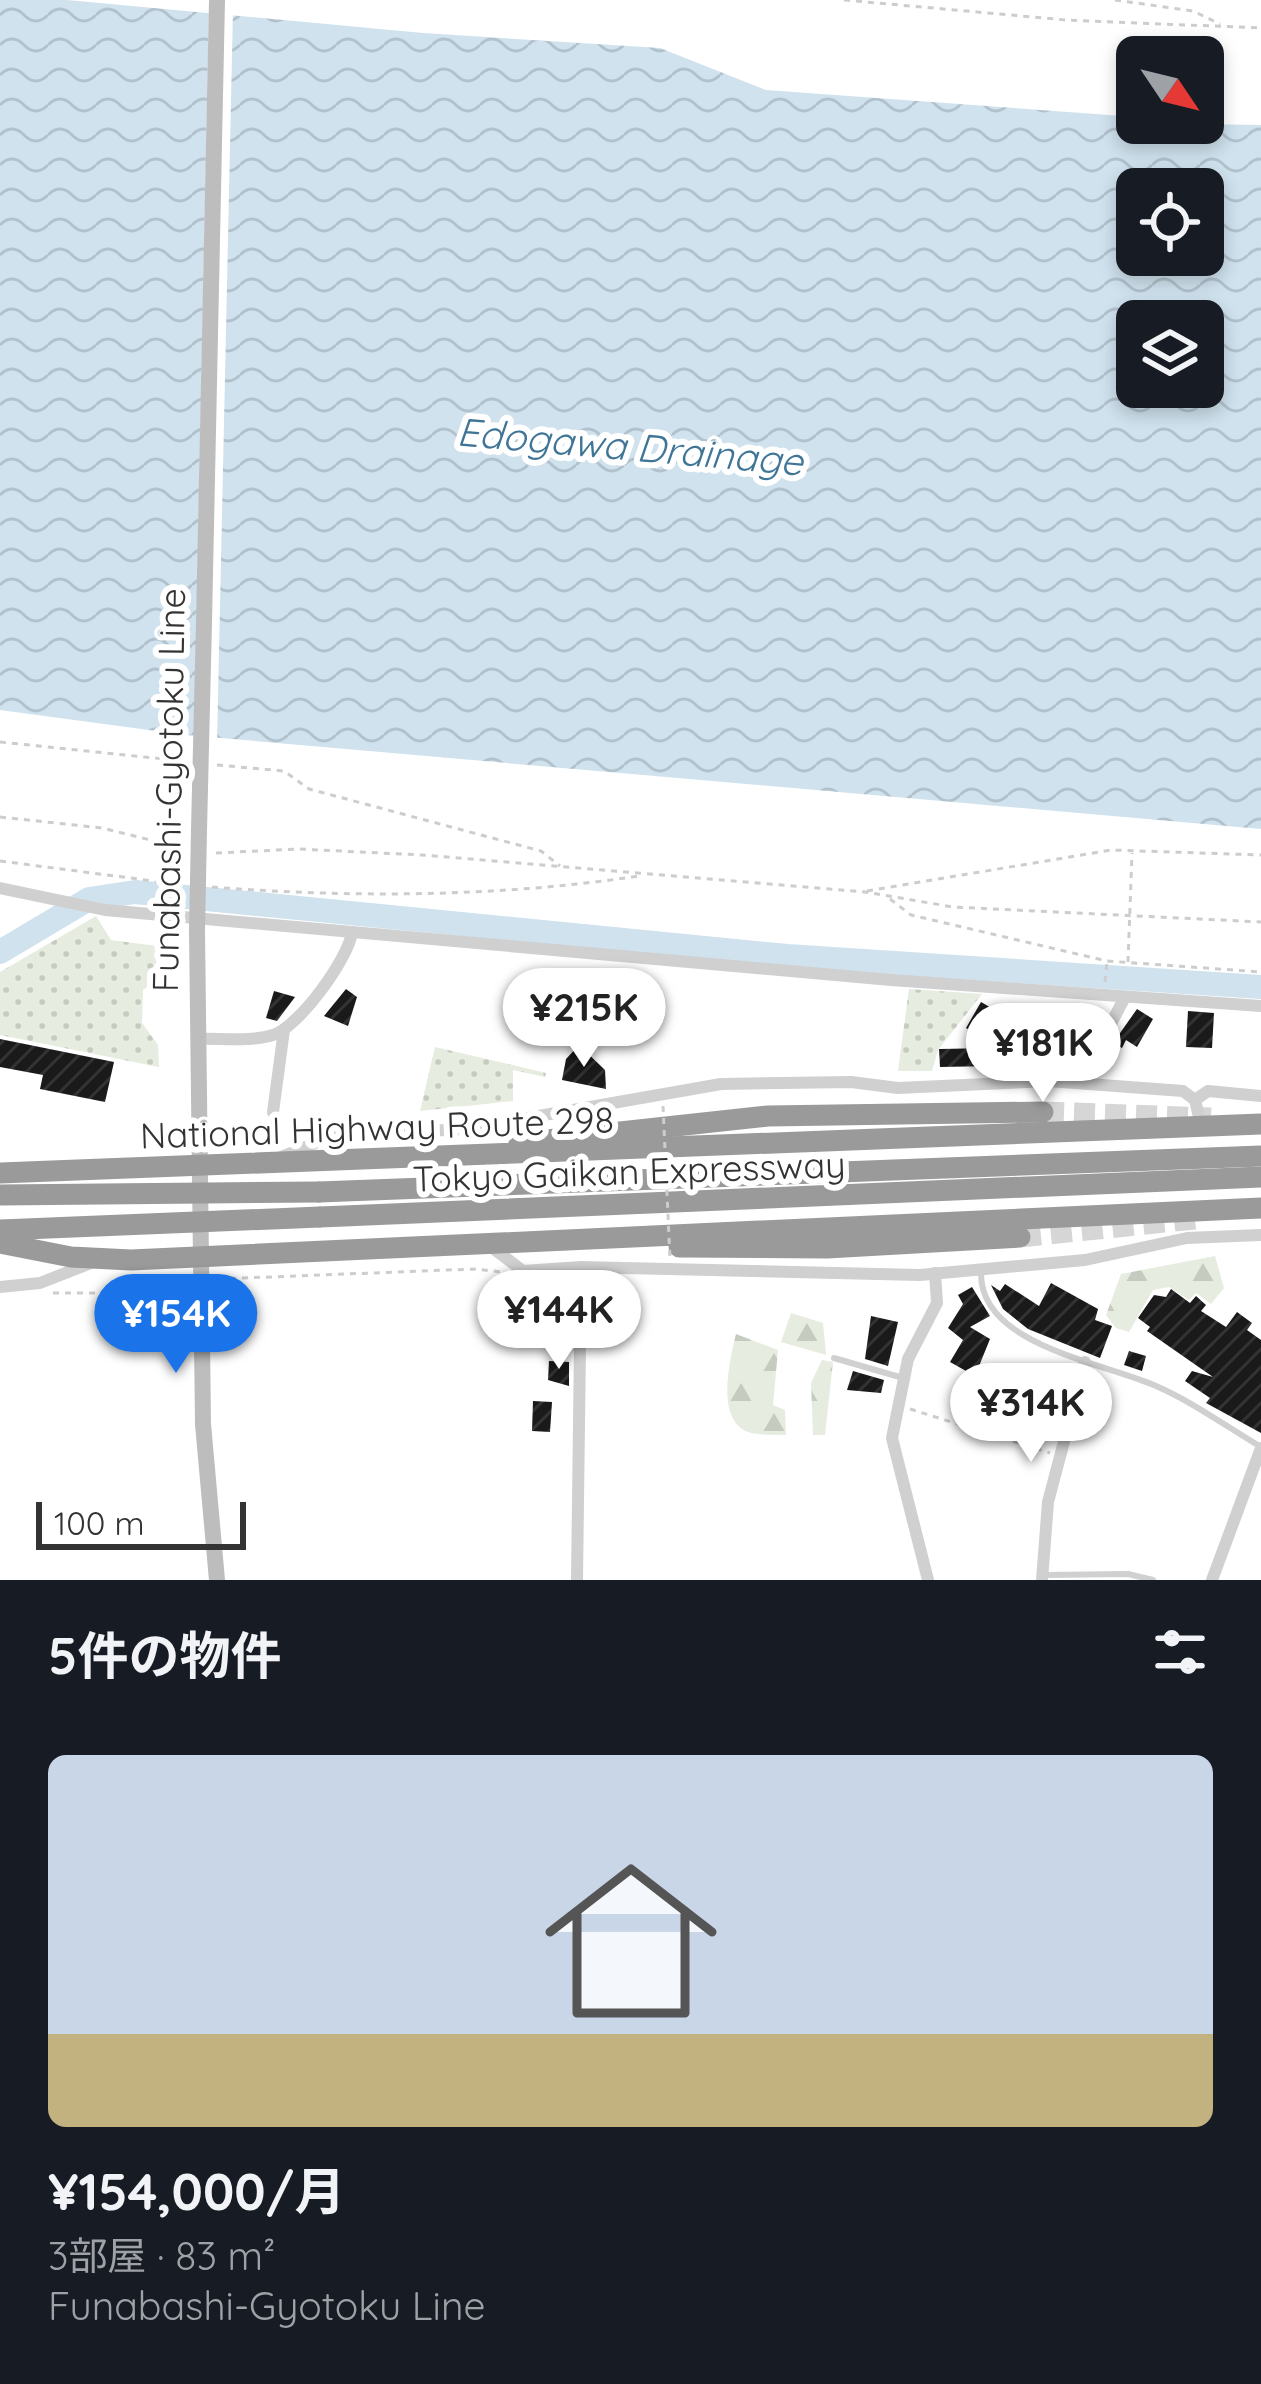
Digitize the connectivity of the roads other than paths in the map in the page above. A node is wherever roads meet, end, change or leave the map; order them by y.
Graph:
1 (217, 0) edge
2 (0, 888) edge
3 (352, 932) junction
4 (1125, 997) junction
5 (1261, 1006) edge
6 (284, 1030) junction
7 (197, 1039) junction
8 (1086, 1083) junction
9 (1261, 1096) edge
10 (1195, 1100) junction
11 (273, 1112) dead end
12 (1043, 1112) tunnel mouth
13 (1261, 1124) edge
14 (1201, 1126) junction
15 (1261, 1156) edge
16 (423, 1159) junction
17 (264, 1166) junction
18 (197, 1168) junction
19 (0, 1173) edge
20 (1261, 1177) edge
21 (0, 1195) edge
22 (1261, 1208) edge
23 (0, 1230) edge
24 (1261, 1235) edge
25 (1020, 1237) tunnel mouth
26 (566, 1239) junction
27 (0, 1243) edge
28 (488, 1245) junction
29 (199, 1258) junction
30 (104, 1259) junction
31 (581, 1267) junction
32 (981, 1268) junction
33 (935, 1273) junction
34 (0, 1287) edge
35 (835, 1358) dead end
36 (1085, 1362) junction
37 (903, 1378) junction
38 (1261, 1447) edge
39 (1042, 1577) edge
40 (217, 1580) edge
41 (577, 1580) edge
42 (928, 1580) edge
43 (1153, 1580) edge
44 (1212, 1580) edge

1 - 7 main road, Funabashi-Gyotoku Line, bridge
2 - 3 street
3 - 4 street
3 - 6 street
4 - 5 street
4 - 8 street
6 - 7 street
6 - 11 street
7 - 18 main road, Funabashi-Gyotoku Line
8 - 10 street
8 - 17 street
9 - 10 street
10 - 14 street
12 - 16 highway
13 - 14 highway, National Highway Route 298
14 - 16 highway, National Highway Route 298
15 - 21 highway, Tokyo Gaikan Expressway, bridge
16 - 17 highway, National Highway Route 298
17 - 18 highway, National Highway Route 298
18 - 19 highway, National Highway Route 298
18 - 29 main road, Funabashi-Gyotoku Line
20 - 23 highway, Tokyo Gaikan Expressway, bridge
22 - 26 highway
24 - 32 street
25 - 26 highway
26 - 28 highway
27 - 30 highway
28 - 29 highway
28 - 31 street
29 - 30 highway
29 - 40 main road, Funabashi-Gyotoku Line
30 - 34 street
31 - 33 street
31 - 41 street
32 - 33 street
32 - 36 lane
33 - 37 street
35 - 37 lane
36 - 38 lane
36 - 39 street
37 - 42 street
38 - 44 street
39 - 43 lane

